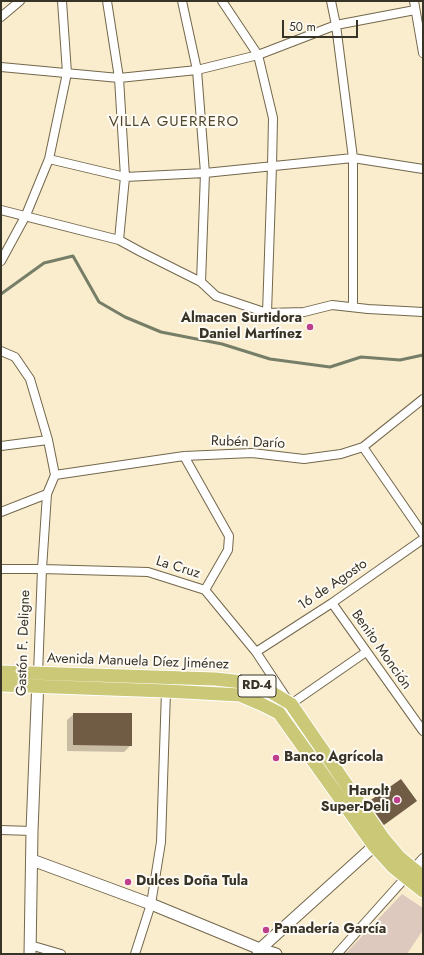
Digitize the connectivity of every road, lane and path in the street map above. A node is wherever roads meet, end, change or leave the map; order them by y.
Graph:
1 (20, 1) edge
2 (62, 1) edge
3 (106, 1) edge
4 (182, 1) edge
5 (222, 1) edge
6 (331, 1) edge
7 (414, 1) edge
8 (415, 10) junction
9 (1, 17) edge
10 (336, 25) junction
11 (423, 53) edge
12 (258, 55) junction
13 (1, 67) edge
14 (197, 70) junction
15 (67, 73) junction
16 (119, 78) junction
17 (353, 158) junction
18 (49, 159) junction
19 (272, 166) junction
20 (423, 169) edge
21 (205, 173) junction
22 (124, 178) junction
23 (1, 210) edge
24 (26, 215) junction
25 (118, 240) junction
26 (1, 261) edge
27 (201, 282) junction
28 (353, 308) junction
29 (423, 312) edge
30 (267, 313) junction
31 (1, 351) edge
32 (423, 399) edge
33 (48, 440) junction
34 (1, 446) edge
35 (363, 447) junction
36 (184, 456) junction
37 (55, 475) junction
38 (47, 494) junction
39 (1, 512) edge
40 (423, 534) edge
41 (423, 539) edge
42 (1, 569) edge
43 (42, 569) junction
44 (205, 590) junction
45 (332, 603) junction
46 (256, 652) junction
47 (366, 652) junction
48 (1, 672) edge
49 (38, 680) junction
50 (1, 685) edge
51 (166, 690) junction
52 (290, 704) junction
53 (279, 714) junction
54 (423, 731) edge
55 (1, 830) edge
56 (32, 831) junction
57 (374, 846) junction
58 (423, 858) edge
59 (32, 860) junction
60 (416, 873) edge
61 (423, 891) edge
62 (151, 904) junction
63 (30, 950) edge
64 (259, 951) edge
65 (61, 954) edge
66 (135, 954) edge
67 (276, 954) edge
68 (337, 954) edge

1 - 9 street
2 - 15 street
3 - 16 street
4 - 14 street
5 - 12 street
6 - 10 street
7 - 8 street
8 - 10 street
8 - 11 street
10 - 12 street
10 - 17 street
12 - 14 street
12 - 19 street
13 - 15 street
14 - 16 street
14 - 21 street
15 - 16 street
15 - 18 street
16 - 22 street
17 - 19 street
17 - 20 street
17 - 28 street
18 - 22 street
18 - 24 street
19 - 21 street
19 - 30 street
21 - 22 street
21 - 27 street
22 - 25 street
23 - 24 street
24 - 25 street
24 - 26 street
25 - 27 street
27 - 30 street
28 - 29 street
28 - 30 street
31 - 33 street
32 - 35 street, Rubén Darío
33 - 34 street
33 - 37 street
35 - 36 street, Rubén Darío
35 - 40 street
36 - 37 street, Rubén Darío
36 - 44 street
37 - 38 street, Gastón F. Deligne
38 - 39 street
38 - 43 street, Gastón F. Deligne
41 - 45 street, 16 de Agosto
42 - 43 street, La Cruz
43 - 44 street, La Cruz
43 - 49 street, Gastón F. Deligne
44 - 46 street, La Cruz
45 - 46 street, 16 de Agosto
45 - 47 street, Benito Monción
46 - 52 street, La Cruz
47 - 52 street
47 - 54 street, Benito Monción
48 - 49 main road, Avenida Manuela Díez Jiménez / RD-4
49 - 50 main road, Avenida Manuela Díez Jiménez / RD-4
49 - 51 main road, Avenida Manuela Díez Jiménez / RD-4
49 - 52 main road, Avenida Manuela Díez Jiménez / RD-4
49 - 56 street, Gastón F. Deligne
51 - 53 main road, Avenida Manuela Díez Jiménez / RD-4
51 - 62 street
52 - 53 street
52 - 60 main road, Avenida Manuela Díez Jiménez / RD-4
53 - 57 main road, Avenida Manuela Díez Jiménez / RD-4
55 - 56 street
56 - 59 street, Gastón F. Deligne
57 - 60 main road, Avenida Manuela Díez Jiménez / RD-4
57 - 64 street
58 - 60 street
59 - 62 street
59 - 63 street, Gastón F. Deligne
60 - 61 main road, Avenida Manuela Díez Jiménez / RD-4
60 - 68 street
62 - 64 street
62 - 66 street
63 - 65 street
64 - 67 street

